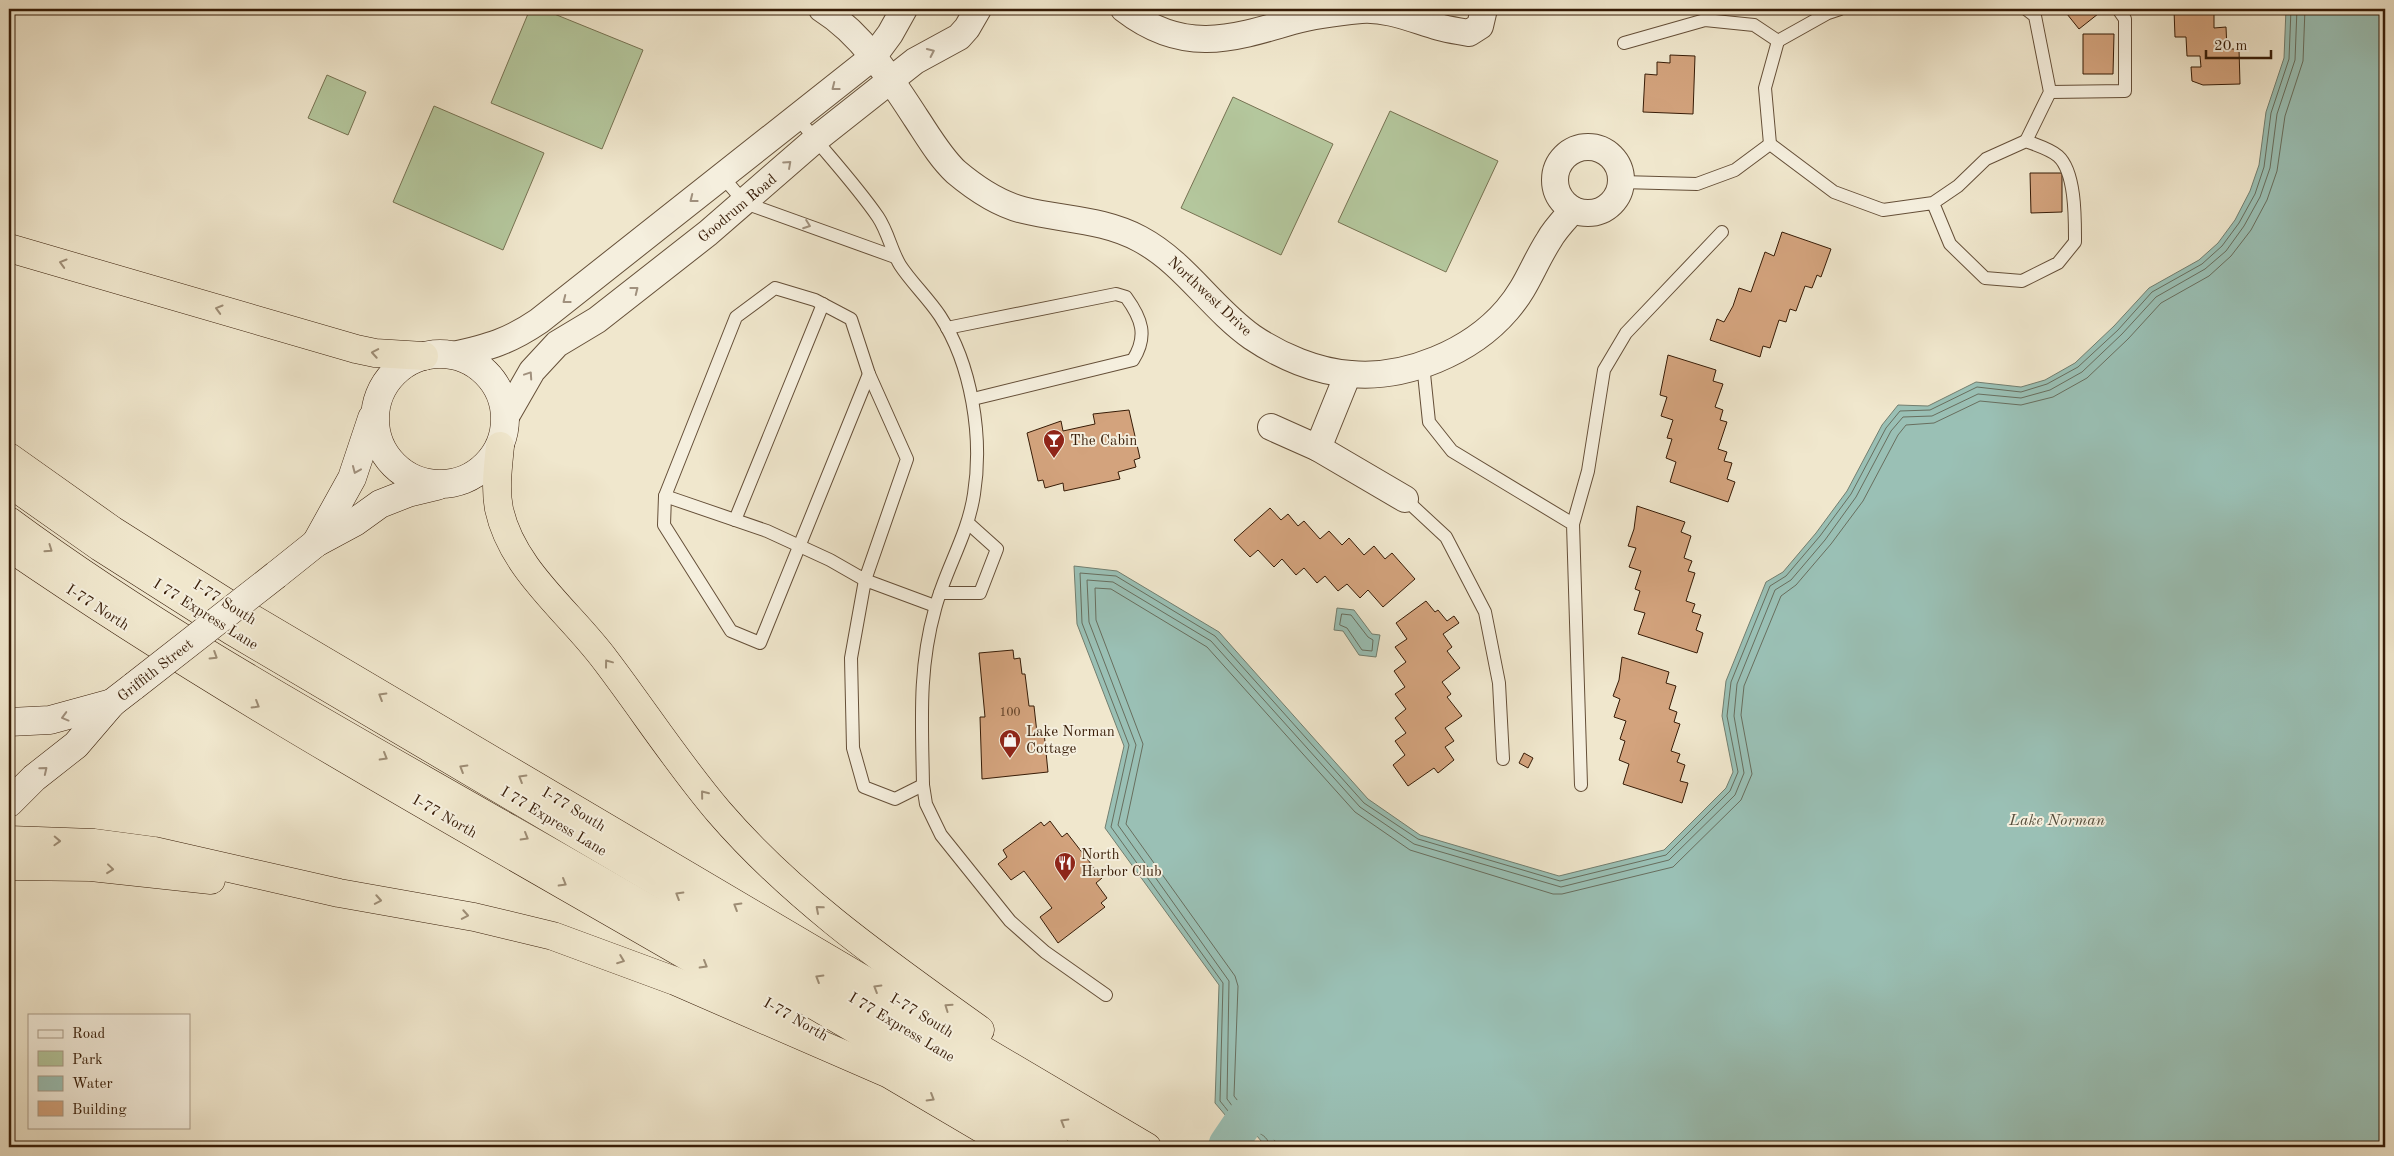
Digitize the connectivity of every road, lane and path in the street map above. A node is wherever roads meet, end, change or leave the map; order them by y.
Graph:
1 (822, 9) edge
2 (904, 9) edge
3 (978, 9) edge
4 (1124, 9) edge
5 (1484, 9) edge
6 (1840, 9) edge
7 (2026, 9) edge
8 (2118, 9) edge
9 (1415, 14) edge
10 (1778, 40) junction
11 (1624, 43) dead end
12 (873, 57) junction
13 (891, 79) junction
14 (2050, 92) junction
15 (797, 117) junction
16 (815, 140) junction
17 (2026, 141) junction
18 (1770, 144) junction
19 (722, 176) junction
20 (1621, 182) junction
21 (745, 203) junction
22 (1933, 203) junction
23 (1572, 210) junction
24 (1722, 232) dead end
25 (9, 248) edge
26 (895, 257) junction
27 (823, 304) junction
28 (947, 328) junction
29 (453, 355) junction
30 (424, 356) junction
31 (1423, 364) junction
32 (869, 374) junction
33 (1348, 374) junction
34 (973, 399) junction
35 (376, 406) junction
36 (505, 418) junction
37 (1271, 428) dead end
38 (500, 446) junction
39 (1318, 448) junction
40 (9, 457) edge
41 (9, 483) edge
42 (441, 485) junction
43 (665, 496) junction
44 (1405, 499) joint
45 (735, 520) junction
46 (969, 520) junction
47 (9, 521) edge
48 (1573, 524) junction
49 (316, 543) junction
50 (799, 546) junction
51 (9, 547) edge
52 (865, 580) junction
53 (940, 593) junction
54 (935, 606) junction
55 (112, 703) junction
56 (9, 722) edge
57 (1503, 759) dead end
58 (1581, 784) dead end
59 (923, 785) junction
60 (9, 803) edge
61 (9, 840) edge
62 (9, 866) edge
63 (339, 894) junction
64 (1106, 995) dead end
65 (888, 1074) junction
66 (1128, 1144) edge
67 (1013, 1147) edge
68 (1055, 1147) edge

1 - 12 street, Northwest Drive
2 - 12 street
13 -> 3 street, Goodrum Road
4 - 9 street
5 - 9 street
6 - 10 lane
7 - 14 lane
8 - 14 lane
10 - 11 lane
10 - 18 lane
12 - 13 street, Northwest Drive
12 -> 15 street
13 - 16 street, Goodrum Road
13 - 33 street, Northwest Drive
14 - 17 lane
15 - 16 lane
15 - 19 street
21 -> 16 street, Goodrum Road
16 - 26 lane
17 - 22 lane
17 - 22 lane
18 - 20 lane
18 - 22 lane
19 - 21 lane
19 -> 29 street
20 - 23 street
20 - 23 street
21 -> 26 lane
36 -> 21 street, Goodrum Road
23 - 31 street, Northwest Drive
24 - 48 lane
30 -> 25 highway
26 - 28 lane
27 - 32 lane
27 - 43 lane
27 - 45 lane
28 - 34 lane
28 - 34 lane
29 - 30 main road
29 - 36 main road
30 - 35 main road
31 - 33 street, Northwest Drive
31 - 48 lane
32 - 50 lane
32 - 52 lane
33 - 39 street
34 - 46 lane
35 - 42 main road
35 -> 49 main road, Griffith Street
36 - 38 main road
37 - 39 street
38 - 42 main road
66 -> 38 highway
39 - 44 street
66 -> 40 highway, I-77 South
66 -> 41 highway, I 77 Express Lane
42 - 49 main road, Griffith Street
43 - 45 lane
43 - 50 lane
44 - 57 lane
45 - 50 lane
46 - 53 lane
46 - 53 lane
47 -> 68 highway, I 77 Express Lane
48 - 58 lane
49 - 55 main road, Griffith Street, bridge
50 - 52 lane
51 -> 65 highway, I-77 North
52 - 54 lane
52 - 59 lane
53 - 54 lane
54 - 59 lane
55 -> 56 main road, Griffith Street
60 -> 55 main road, Griffith Street
59 - 64 lane
61 -> 63 highway
62 -> 63 highway
63 -> 65 highway
65 -> 67 highway

